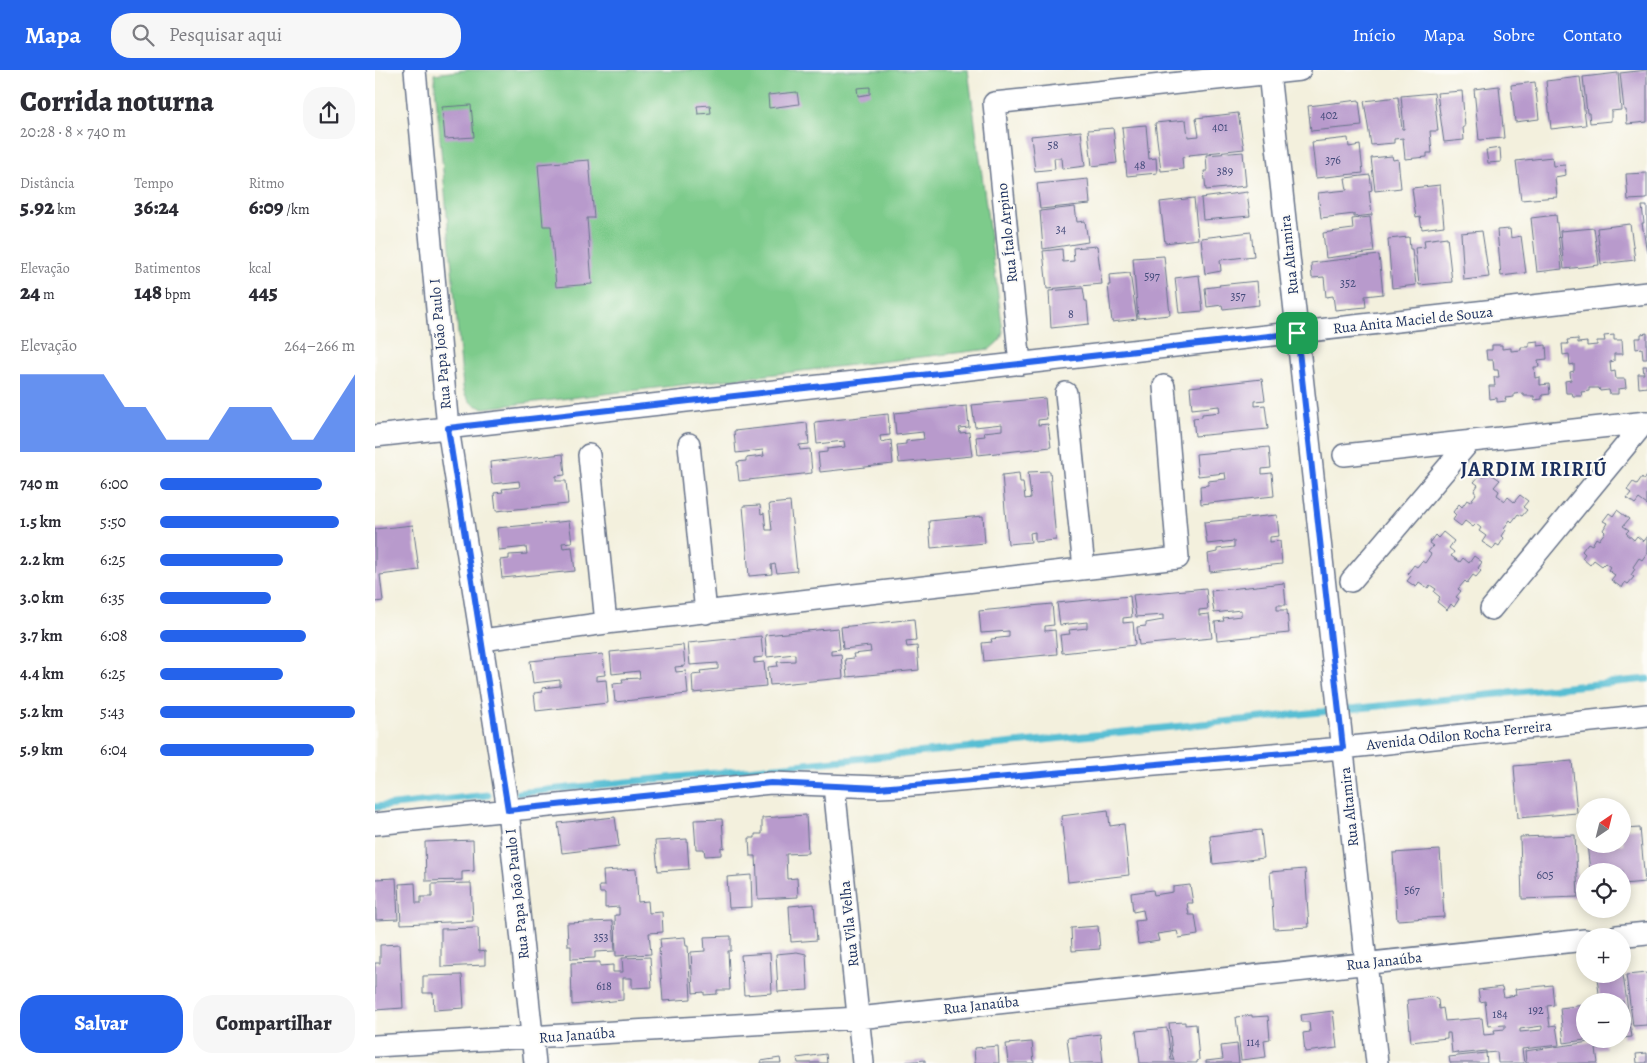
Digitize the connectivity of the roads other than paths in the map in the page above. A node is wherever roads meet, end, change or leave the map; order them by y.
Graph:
1 (415, 70) edge
2 (1300, 70) edge
3 (1269, 73) junction
4 (1647, 293) edge
5 (1297, 333) junction
6 (1020, 364) junction
7 (1164, 386) dead end
8 (1065, 393) dead end
9 (1646, 422) edge
10 (448, 428) junction
11 (375, 436) edge
12 (1470, 441) junction
13 (689, 444) dead end
14 (589, 455) dead end
15 (1344, 455) dead end
16 (1084, 568) junction
17 (1351, 581) dead end
18 (1491, 609) dead end
19 (706, 613) junction
20 (606, 623) junction
21 (482, 640) junction
22 (1647, 715) edge
23 (1343, 748) junction
24 (834, 786) junction
25 (508, 810) junction
26 (375, 824) edge
27 (1647, 933) edge
28 (1631, 935) edge
29 (1576, 941) edge
30 (1367, 963) junction
31 (858, 1018) junction
32 (533, 1038) junction
33 (375, 1046) edge
34 (535, 1063) edge
35 (863, 1063) edge
36 (1377, 1063) edge

1 - 10 street, Rua Papa João Paulo I
2 - 3 street
3 - 5 street, Rua Altamira
3 - 6 street, Rua Ítalo Arpino
4 - 5 street, Rua Anita Maciel de Souza
5 - 6 street, Rua Anita Maciel de Souza
5 - 23 street, Rua Altamira
6 - 10 street, Rua Anita Maciel de Souza
7 - 16 street
8 - 16 street
9 - 12 street
9 - 18 street
10 - 11 street, Rua Anita Maciel de Souza
10 - 21 street, Rua Papa João Paulo I
12 - 15 street
12 - 17 street
13 - 19 street
14 - 20 street
16 - 19 street
19 - 20 street
20 - 21 street
21 - 25 street, Rua Papa João Paulo I
22 - 23 street, Avenida Odilon Rocha Ferreira
23 - 24 street, Avenida Odilon Rocha Ferreira
23 - 30 street, Rua Altamira
24 - 25 street, Avenida Odilon Rocha Ferreira
24 - 31 street, Rua Vila Velha
25 - 26 street, Avenida Odilon Rocha Ferreira
25 - 32 street, Rua Papa João Paulo I
27 - 28 street
29 - 30 street, Rua Janaúba
30 - 31 street, Rua Janaúba
30 - 36 street, Rua Altamira
31 - 32 street, Rua Janaúba
31 - 35 street, Rua Vila Velha
32 - 33 street, Rua Janaúba
32 - 34 street, Rua Papa João Paulo I

